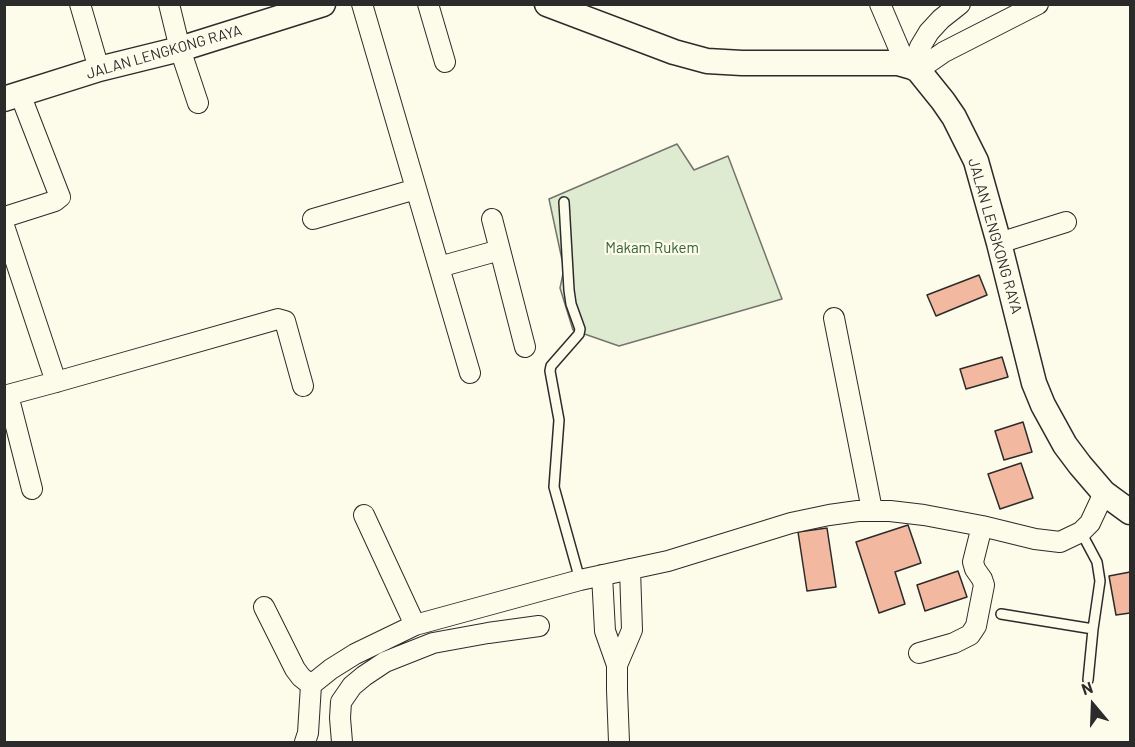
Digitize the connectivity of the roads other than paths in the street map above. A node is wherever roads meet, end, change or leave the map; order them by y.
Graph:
1 (80, 4) edge
2 (169, 4) edge
3 (323, 4) edge
4 (362, 4) edge
5 (428, 4) edge
6 (547, 4) edge
7 (880, 4) edge
8 (960, 4) edge
9 (1038, 4) edge
10 (180, 49) junction
11 (445, 62) dead end
12 (912, 67) junction
13 (99, 69) junction
14 (12, 97) edge
15 (198, 103) dead end
16 (416, 189) junction
17 (564, 202) dead end
18 (313, 219) dead end
19 (492, 219) dead end
20 (4, 220) edge
21 (1066, 222) dead end
22 (4, 226) edge
23 (999, 243) junction
24 (500, 250) junction
25 (439, 267) junction
26 (834, 318) dead end
27 (525, 347) dead end
28 (470, 373) dead end
29 (56, 382) junction
30 (303, 386) dead end
31 (6, 395) edge
32 (32, 489) dead end
33 (1104, 493) junction
34 (872, 510) junction
35 (1131, 512) edge
36 (364, 515) dead end
37 (982, 526) junction
38 (1082, 532) junction
39 (630, 569) junction
40 (602, 575) junction
41 (580, 580) junction
42 (264, 607) dead end
43 (1001, 614) dead end
44 (415, 625) junction
45 (538, 626) dead end
46 (1093, 629) junction
47 (919, 653) dead end
48 (617, 665) junction
49 (1088, 680) dead end
50 (311, 686) junction
51 (305, 742) edge
52 (342, 742) edge
53 (619, 742) edge

1 - 13 street
2 - 10 street
3 - 10 street, JALAN LENGKONG RAYA
4 - 16 street
5 - 11 street
6 - 12 street
7 - 12 street
8 - 12 street
9 - 12 street
10 - 13 street, JALAN LENGKONG RAYA
10 - 15 street
12 - 23 street, JALAN LENGKONG RAYA
13 - 14 street, JALAN LENGKONG RAYA
14 - 20 street
16 - 18 street
16 - 25 street
17 - 41 lane
19 - 24 street
21 - 23 street
22 - 29 street
23 - 33 street, JALAN LENGKONG RAYA
24 - 25 street
24 - 27 street
25 - 28 street
26 - 34 street
29 - 30 street
29 - 31 street
31 - 32 street
33 - 35 street, JALAN LENGKONG RAYA
33 - 38 street
34 - 37 street
34 - 39 street
36 - 44 street
37 - 38 street
37 - 47 street
38 - 46 lane
39 - 40 street
39 - 48 street
40 - 41 street
40 - 48 street
41 - 44 street
42 - 50 street
43 - 46 lane
44 - 50 street
45 - 52 street
46 - 49 lane
48 - 53 street
50 - 51 street

